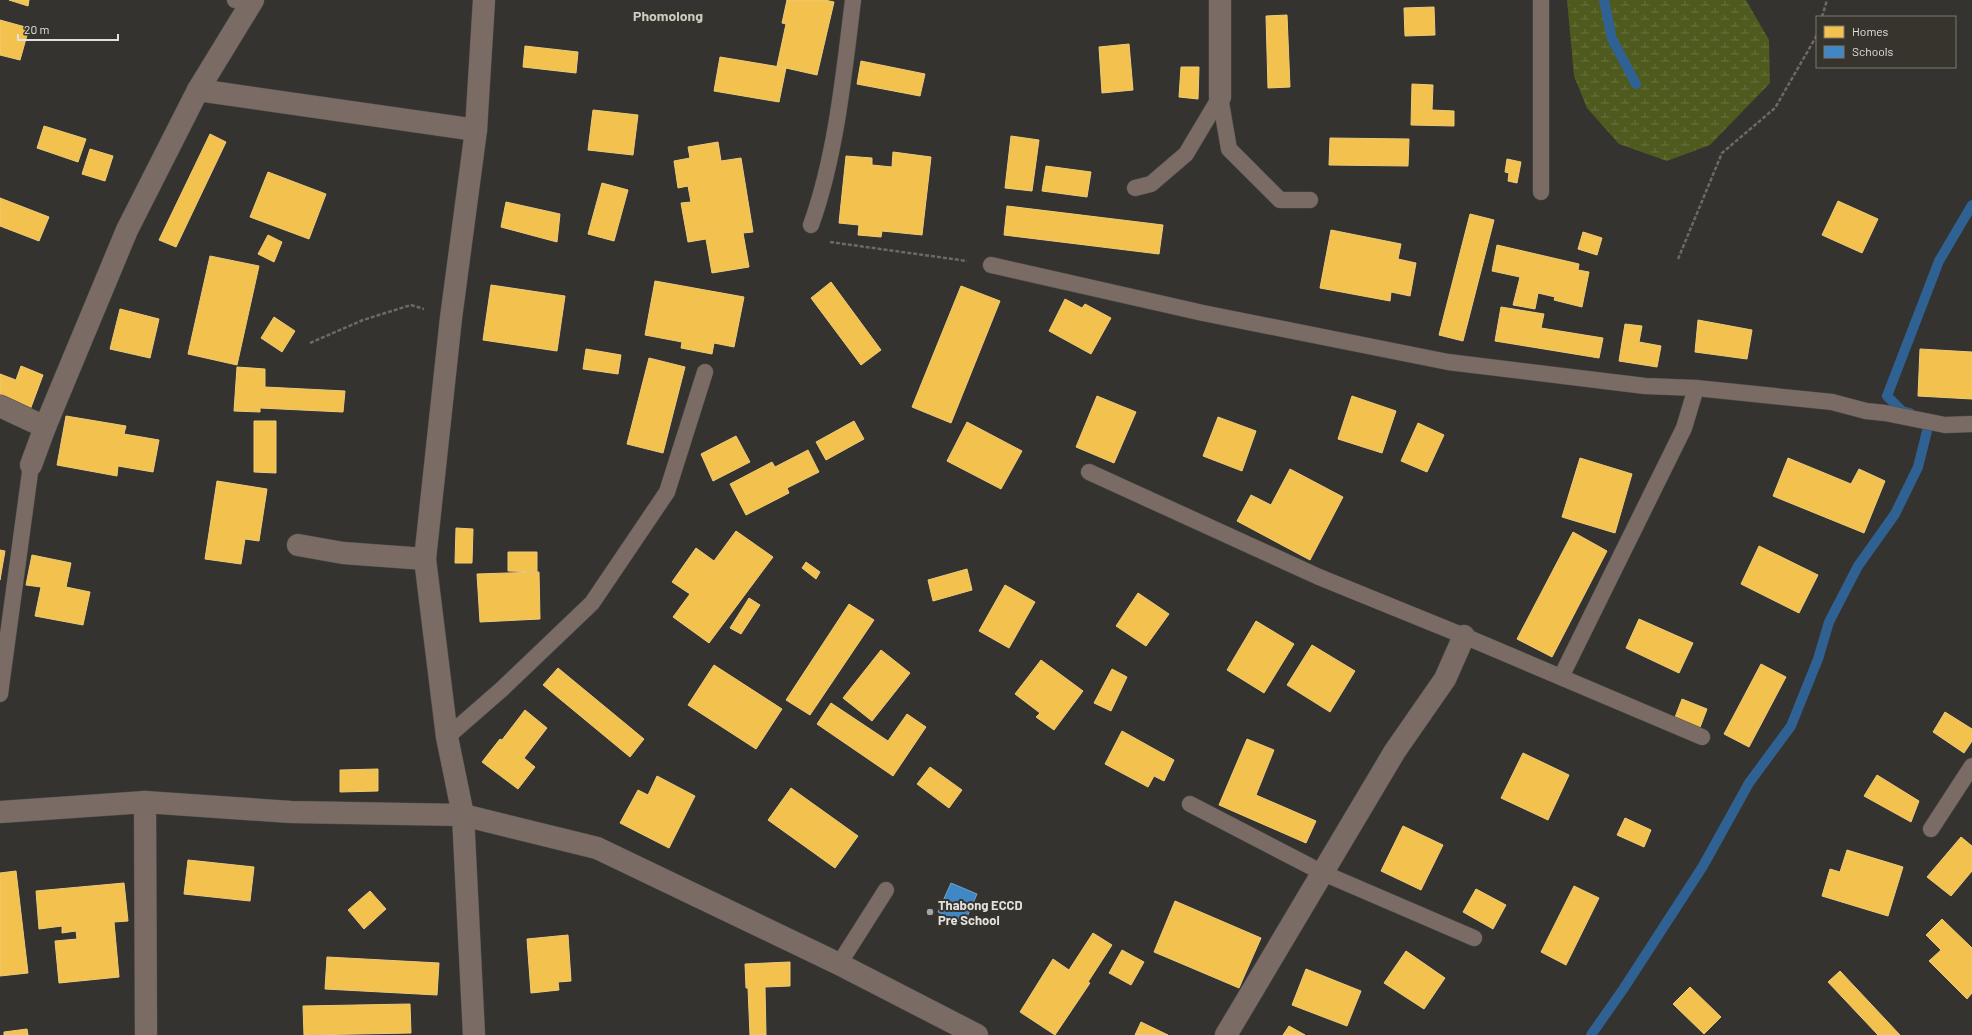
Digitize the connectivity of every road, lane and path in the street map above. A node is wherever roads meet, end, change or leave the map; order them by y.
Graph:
1 (484, 0) edge
2 (853, 0) edge
3 (1220, 0) edge
4 (1541, 0) edge
5 (1827, 0) edge
6 (247, 1) edge
7 (1822, 16) edge
8 (1816, 36) edge
9 (198, 90) junction
10 (1220, 97) junction
11 (476, 130) junction
12 (1135, 188) dead end
13 (1540, 192) dead end
14 (1310, 200) dead end
15 (811, 225) joint
16 (1678, 258) dead end
17 (991, 265) joint
18 (451, 318) junction
19 (310, 343) dead end
20 (705, 372) dead end
21 (1696, 388) junction
22 (0, 406) edge
23 (1972, 424) edge
24 (45, 427) junction
25 (31, 465) joint
26 (1089, 472) dead end
27 (298, 545) dead end
28 (425, 559) junction
29 (1464, 636) junction
30 (1561, 677) junction
31 (0, 694) edge
32 (447, 737) junction
33 (1702, 738) dead end
34 (1972, 766) edge
35 (145, 802) junction
36 (1190, 804) dead end
37 (0, 812) edge
38 (463, 815) junction
39 (1931, 829) dead end
40 (1323, 873) junction
41 (886, 890) dead end
42 (1474, 938) dead end
43 (839, 964) junction
44 (146, 1035) edge
45 (474, 1035) edge
46 (977, 1035) edge
47 (1226, 1035) edge

1 - 11 street
2 - 15 lane
3 - 10 street
4 - 13 lane
5 - 7 path
6 - 9 street
8 - 16 path
9 - 11 street
9 - 24 street
10 - 12 lane
10 - 14 lane
11 - 18 street
15 - 17 path
17 - 21 lane
18 - 19 path
18 - 28 street
20 - 32 lane
21 - 23 lane
21 - 30 lane
22 - 24 street
24 - 25 street
25 - 31 lane
26 - 29 lane
27 - 28 street
28 - 32 street
29 - 30 lane
29 - 40 street
30 - 33 lane
32 - 38 street
34 - 39 lane
35 - 37 street
35 - 38 street
35 - 44 street
36 - 40 lane
38 - 43 street
38 - 45 street
40 - 42 lane
40 - 47 street
41 - 43 lane
43 - 46 street

